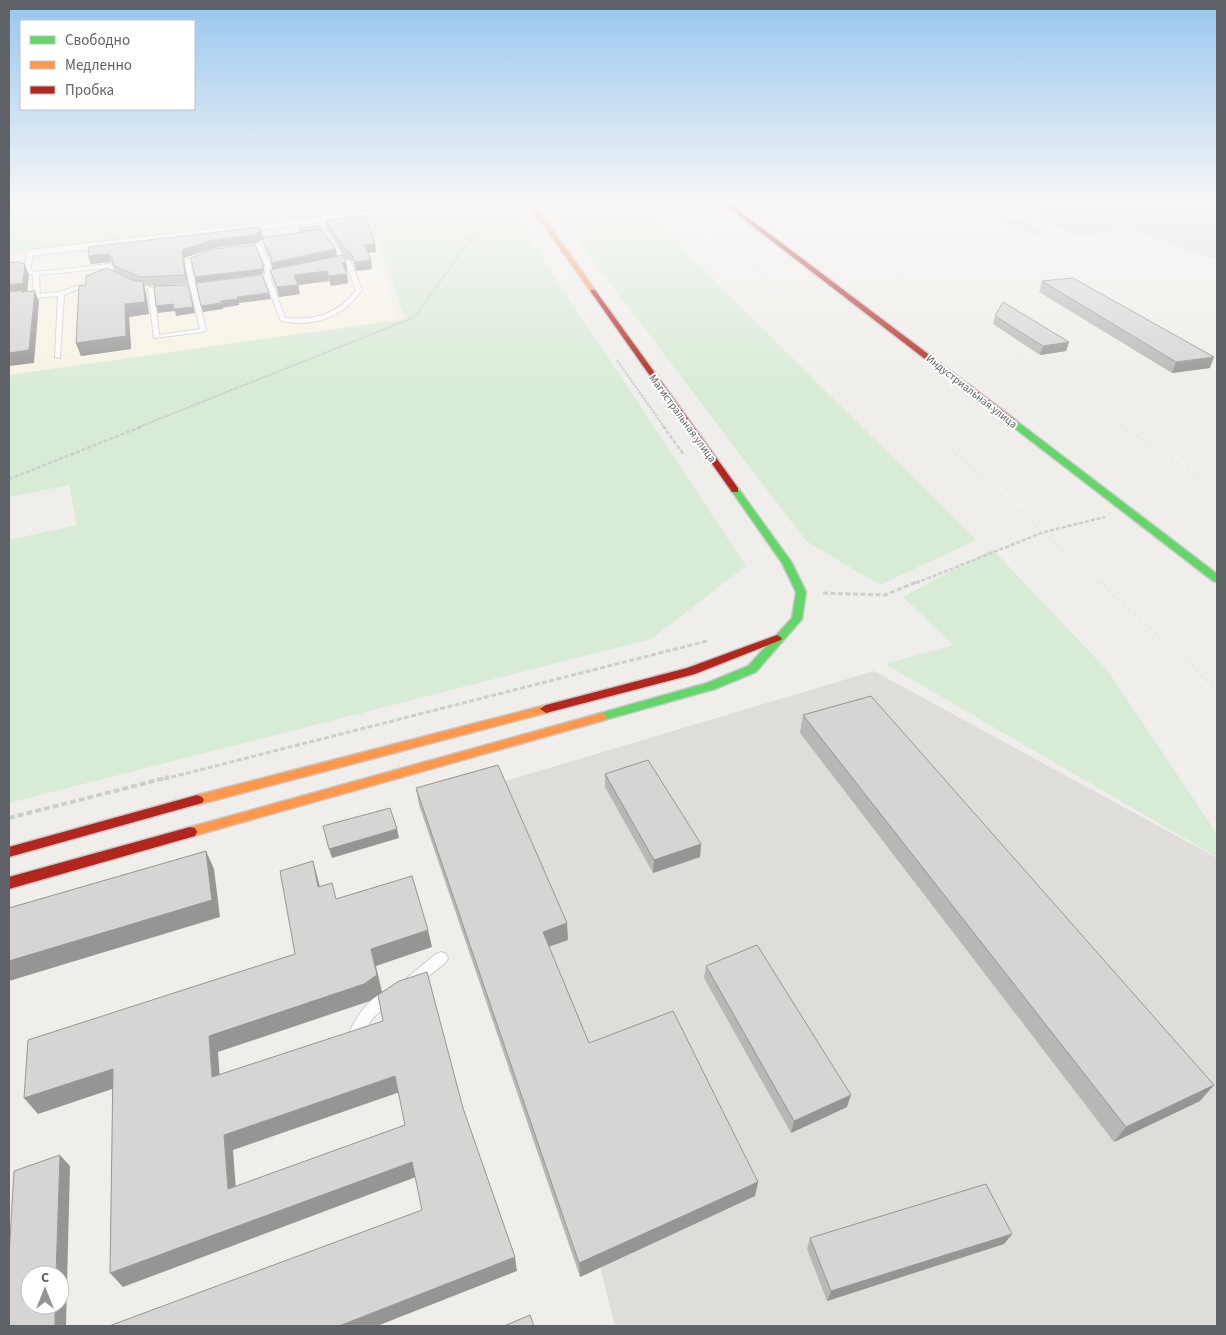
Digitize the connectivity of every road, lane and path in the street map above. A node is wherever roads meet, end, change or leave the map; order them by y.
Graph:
1 (28, 266) edge
2 (107, 266) edge
3 (110, 266) edge
4 (188, 266) edge
5 (268, 266) edge
6 (350, 266) edge
7 (451, 266) edge
8 (576, 266) edge
9 (810, 266) edge
10 (36, 274) junction
11 (277, 275) edge
12 (111, 276) junction
13 (267, 277) junction
14 (258, 278) edge
15 (103, 279) edge
16 (94, 282) edge
17 (126, 283) edge
18 (203, 286) edge
19 (185, 287) edge
20 (194, 287) junction
21 (151, 289) junction
22 (159, 289) edge
23 (141, 290) edge
24 (62, 294) junction
25 (37, 296) junction
26 (28, 297) edge
27 (58, 357) dead end
28 (9, 479) edge
29 (1128, 512) junction
30 (1217, 579) edge
31 (801, 592) junction
32 (781, 637) junction
33 (714, 640) dead end
34 (9, 818) edge
35 (9, 852) edge
36 (9, 883) edge
37 (441, 958) dead end
38 (355, 1035) edge

1 - 10 lane
2 - 10 lane
3 - 12 lane
4 - 20 lane
5 - 13 lane
6 - 13 lane
7 - 28 path
8 - 31 street, Магистральная улица
9 - 29 street, Индустриальная улица
10 - 25 lane
11 - 13 lane
12 - 15 lane
12 - 17 lane
13 - 14 lane
16 - 24 lane
18 - 20 lane
19 - 20 lane
20 - 21 lane
21 - 22 lane
21 - 23 lane
24 - 25 lane
24 - 27 lane
25 - 26 lane
29 - 30 street, Индустриальная улица
29 - 31 path
31 - 32 street
32 - 35 street
32 - 36 street
33 - 34 path
37 - 38 lane

